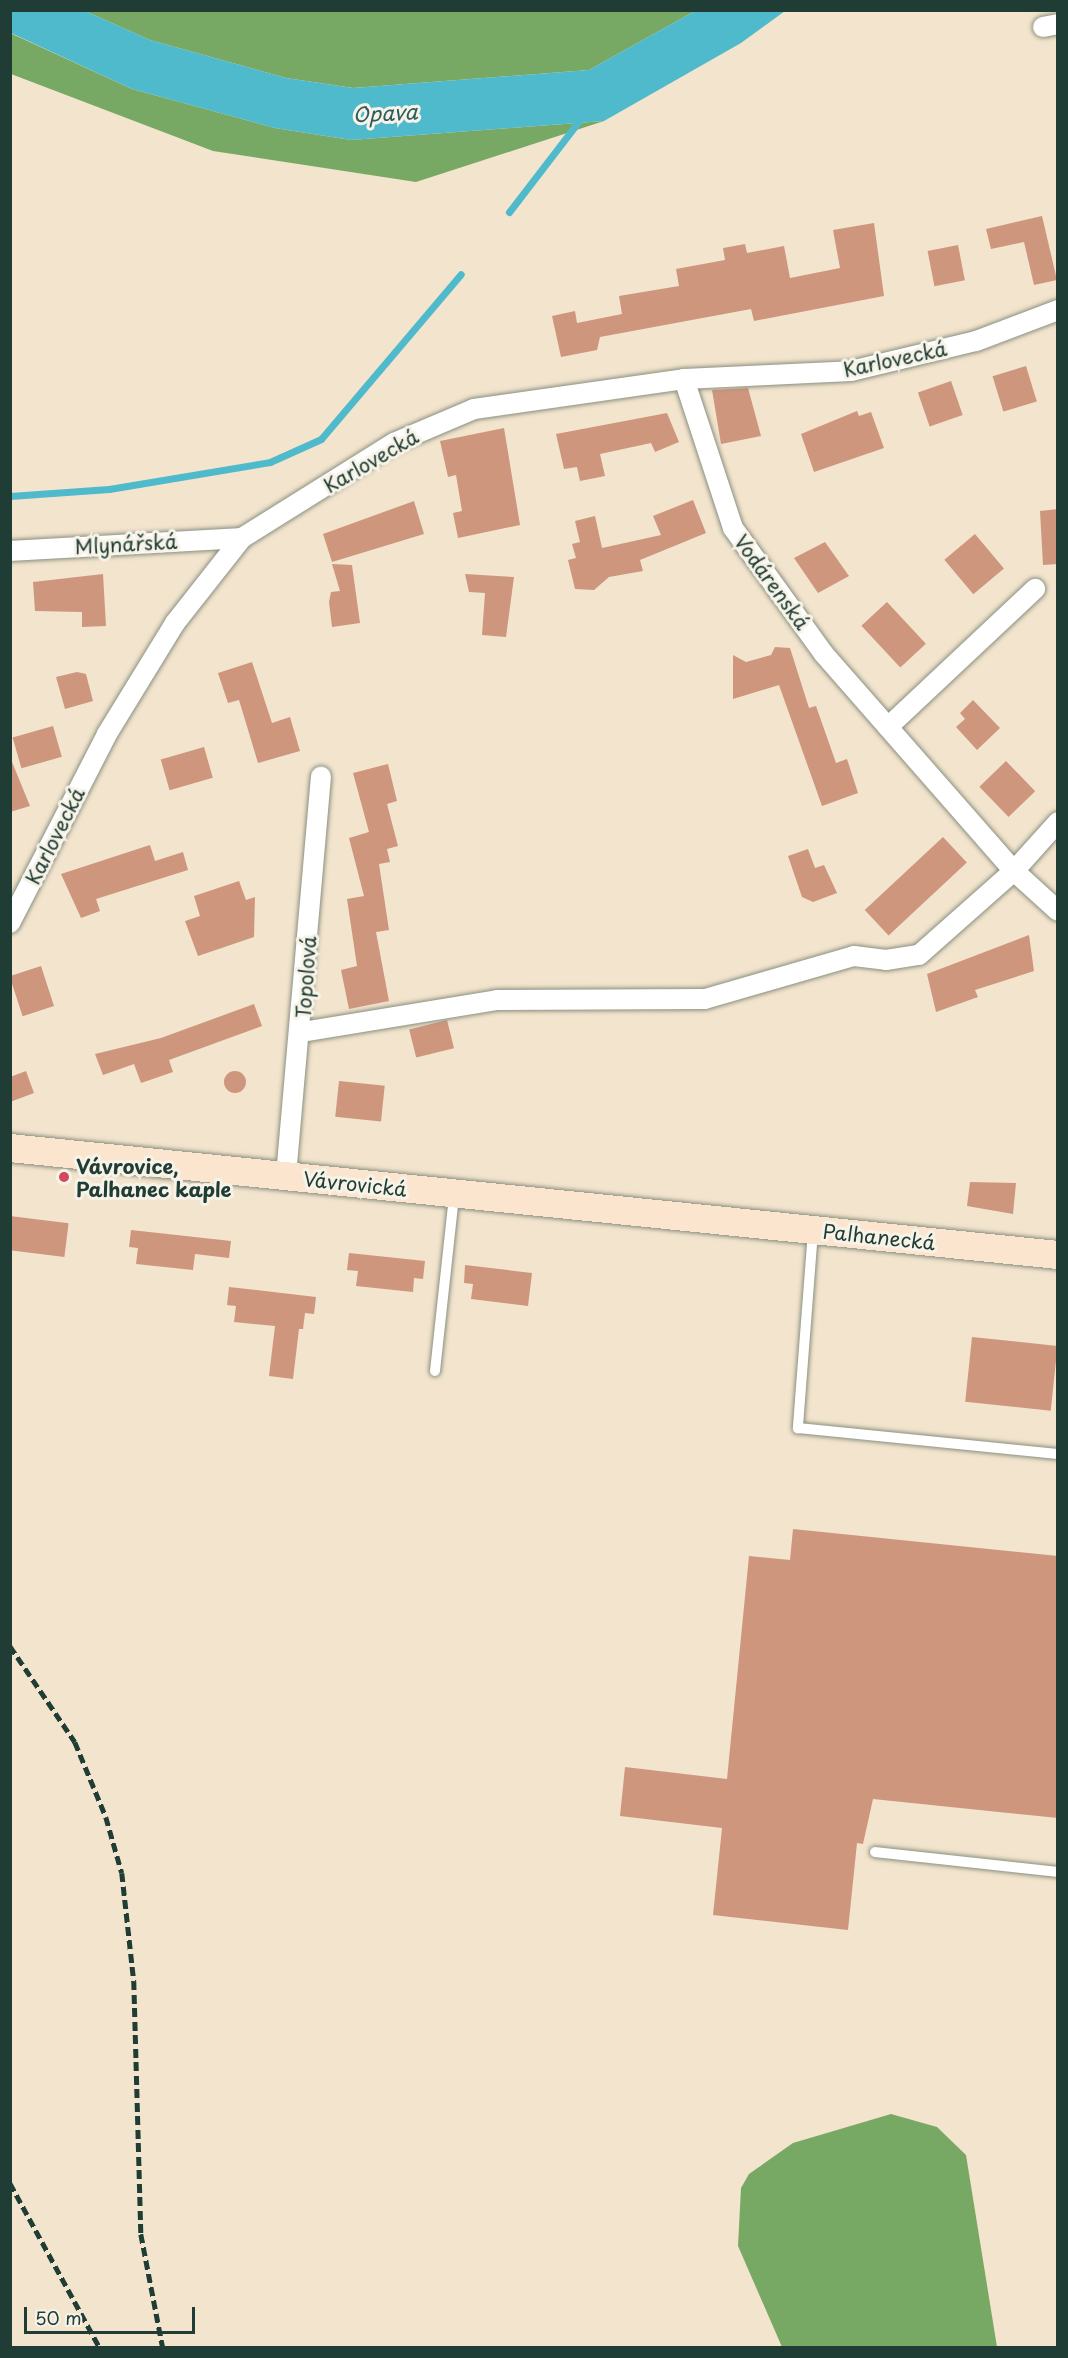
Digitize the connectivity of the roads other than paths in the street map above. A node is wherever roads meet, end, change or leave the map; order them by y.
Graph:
1 (1058, 310) edge
2 (684, 379) junction
3 (242, 538) junction
4 (10, 551) edge
5 (1035, 589) dead end
6 (888, 727) junction
7 (321, 777) dead end
8 (1058, 822) edge
9 (1014, 871) junction
10 (1058, 911) edge
11 (10, 923) edge
12 (302, 1032) junction
13 (10, 1148) edge
14 (286, 1176) junction
15 (454, 1194) junction
16 (700, 1220) joint
17 (813, 1231) junction
18 (1058, 1254) edge
19 (435, 1371) dead end
20 (1058, 1454) edge
21 (875, 1852) dead end
22 (1058, 1872) edge

1 - 2 street, Karlovecká
2 - 3 street, Karlovecká
2 - 6 street, Vodárenská
3 - 4 street, Mlynářská
3 - 11 street, Karlovecká
5 - 6 street
6 - 9 street, Vodárenská
7 - 12 street, Topolová
8 - 9 street
9 - 10 street, Vodárenská
9 - 12 street
12 - 14 street, Topolová
13 - 14 street, Vávrovická
14 - 15 street, Vávrovická
15 - 16 street, Vávrovická
15 - 19 lane
16 - 17 street, Palhanecká
17 - 18 street, Palhanecká
17 - 20 lane
21 - 22 lane

